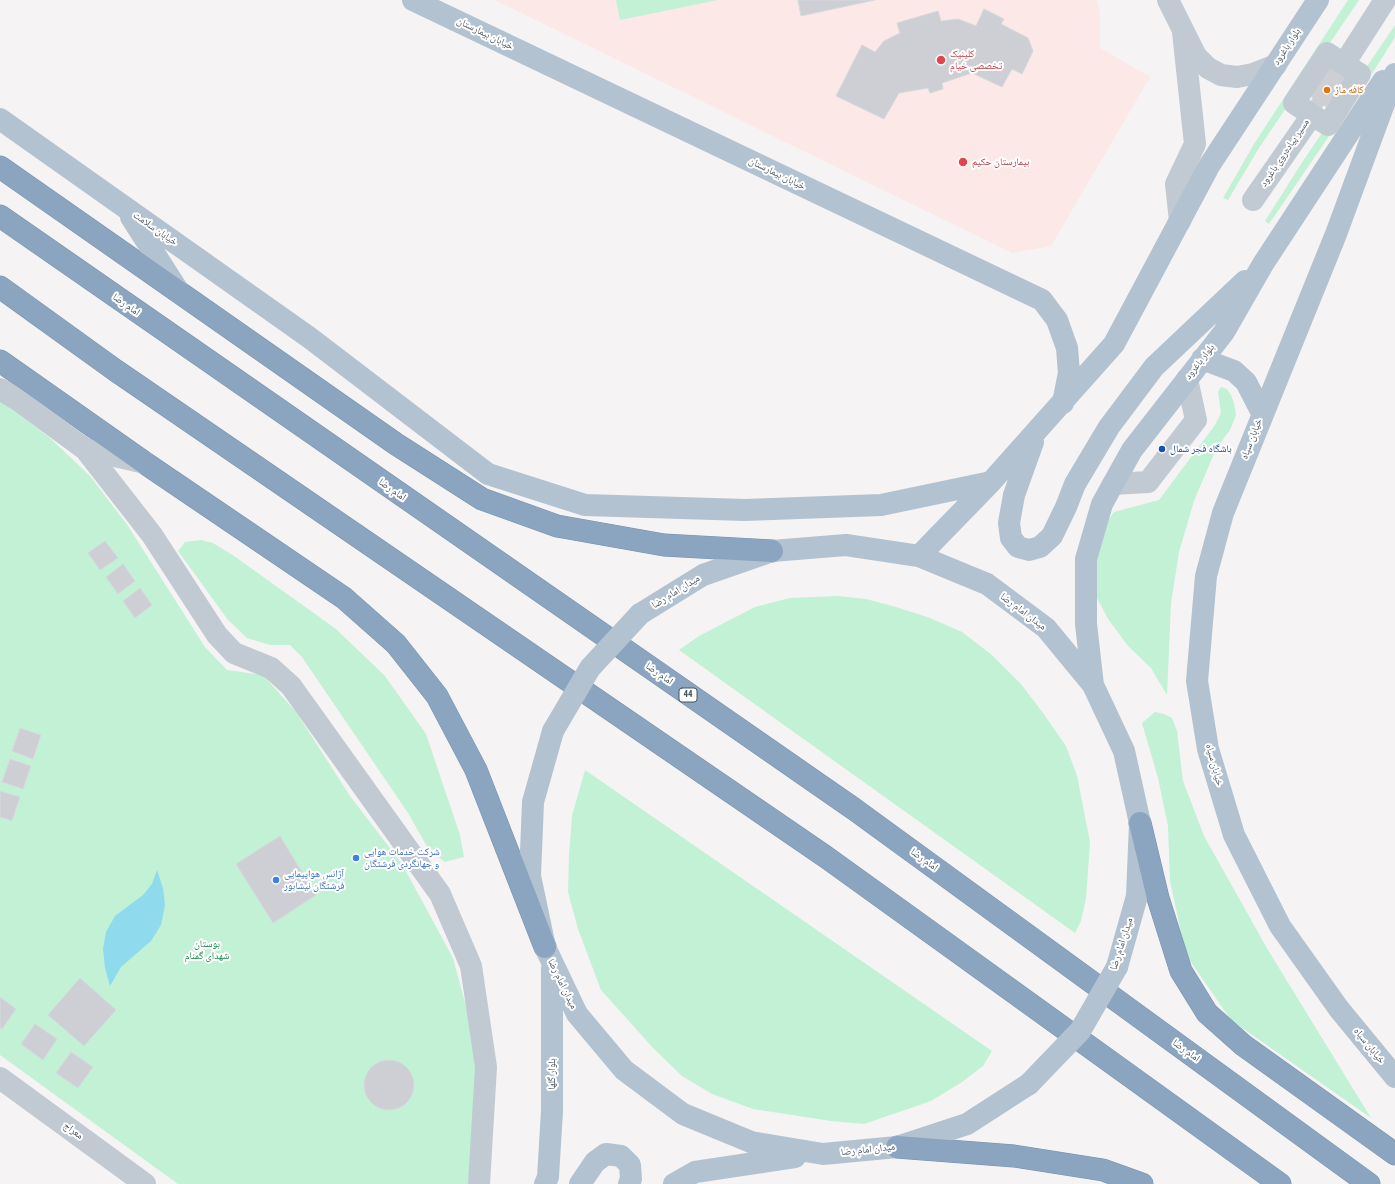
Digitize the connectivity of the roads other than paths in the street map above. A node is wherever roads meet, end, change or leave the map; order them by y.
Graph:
1 (413, 0) edge
2 (1168, 0) edge
3 (1318, 0) edge
4 (1385, 0) edge
5 (1183, 32) junction
6 (1395, 63) edge
7 (1344, 64) junction
8 (1276, 65) junction
9 (1395, 74) edge
10 (1312, 115) junction
11 (0, 119) edge
12 (0, 168) edge
13 (1253, 200) dead end
14 (124, 207) junction
15 (0, 216) edge
16 (1180, 221) junction
17 (1263, 264) junction
18 (0, 286) edge
19 (181, 295) junction
20 (1202, 359) junction
21 (0, 361) edge
22 (1187, 379) junction
23 (0, 389) edge
24 (1063, 403) junction
25 (1262, 413) junction
26 (1036, 433) junction
27 (85, 449) junction
28 (145, 463) junction
29 (991, 482) junction
30 (1113, 484) junction
31 (772, 551) junction
32 (919, 556) junction
33 (1093, 685) junction
34 (1140, 823) junction
35 (549, 956) junction
36 (1395, 1077) edge
37 (0, 1078) edge
38 (897, 1148) junction
39 (823, 1154) junction
40 (1395, 1154) edge
41 (145, 1184) edge
42 (479, 1184) edge
43 (546, 1184) edge
44 (580, 1184) edge
45 (629, 1184) edge
46 (674, 1184) edge
47 (1142, 1184) edge
48 (1280, 1184) edge
49 (1369, 1184) edge

1 - 24 main road, خیابان بیمارستان
2 - 5 street
3 - 8 main road, بلوار باغرود
4 - 7 street
5 - 8 street
5 - 16 street
6 - 17 main road, بلوار باغرود
7 - 10 street
7 - 10 street, مسیر پیاده‌روی باغرود
8 - 16 main road, بلوار باغرود
9 - 25 main road, خیابان سپاه
10 - 13 street, مسیر پیاده‌روی باغرود
11 - 14 main road, خیابان سلامت
12 - 19 highway
14 - 19 main road
14 - 29 main road, خیابان سلامت
15 - 49 highway, امام رضا / 44
16 - 24 main road, بلوار باغرود
17 - 20 main road, بلوار باغرود
17 - 26 main road
18 - 48 highway
19 - 31 highway
20 - 22 main road, بلوار باغرود
20 - 25 main road
21 - 28 highway
22 - 30 main road, بلوار باغرود
22 - 30 street
23 - 27 street
24 - 26 main road, بلوار باغرود
25 - 36 main road, خیابان سپاه
26 - 29 main road, بلوار باغرود
27 - 28 street
27 - 42 street
28 - 35 highway
29 - 32 main road, بلوار باغرود
30 - 33 main road, بلوار باغرود
31 - 32 main road, میدان امام رضا
31 - 35 main road, میدان امام رضا, bridge
32 - 33 main road, میدان امام رضا
33 - 34 main road, میدان امام رضا
34 - 38 main road, میدان امام رضا, bridge
34 - 40 highway
35 - 39 main road, میدان امام رضا
35 - 43 main road, بلوار گلها
37 - 41 street, معراج
38 - 39 main road, میدان امام رضا
38 - 47 highway
39 - 46 main road
44 - 45 main road

